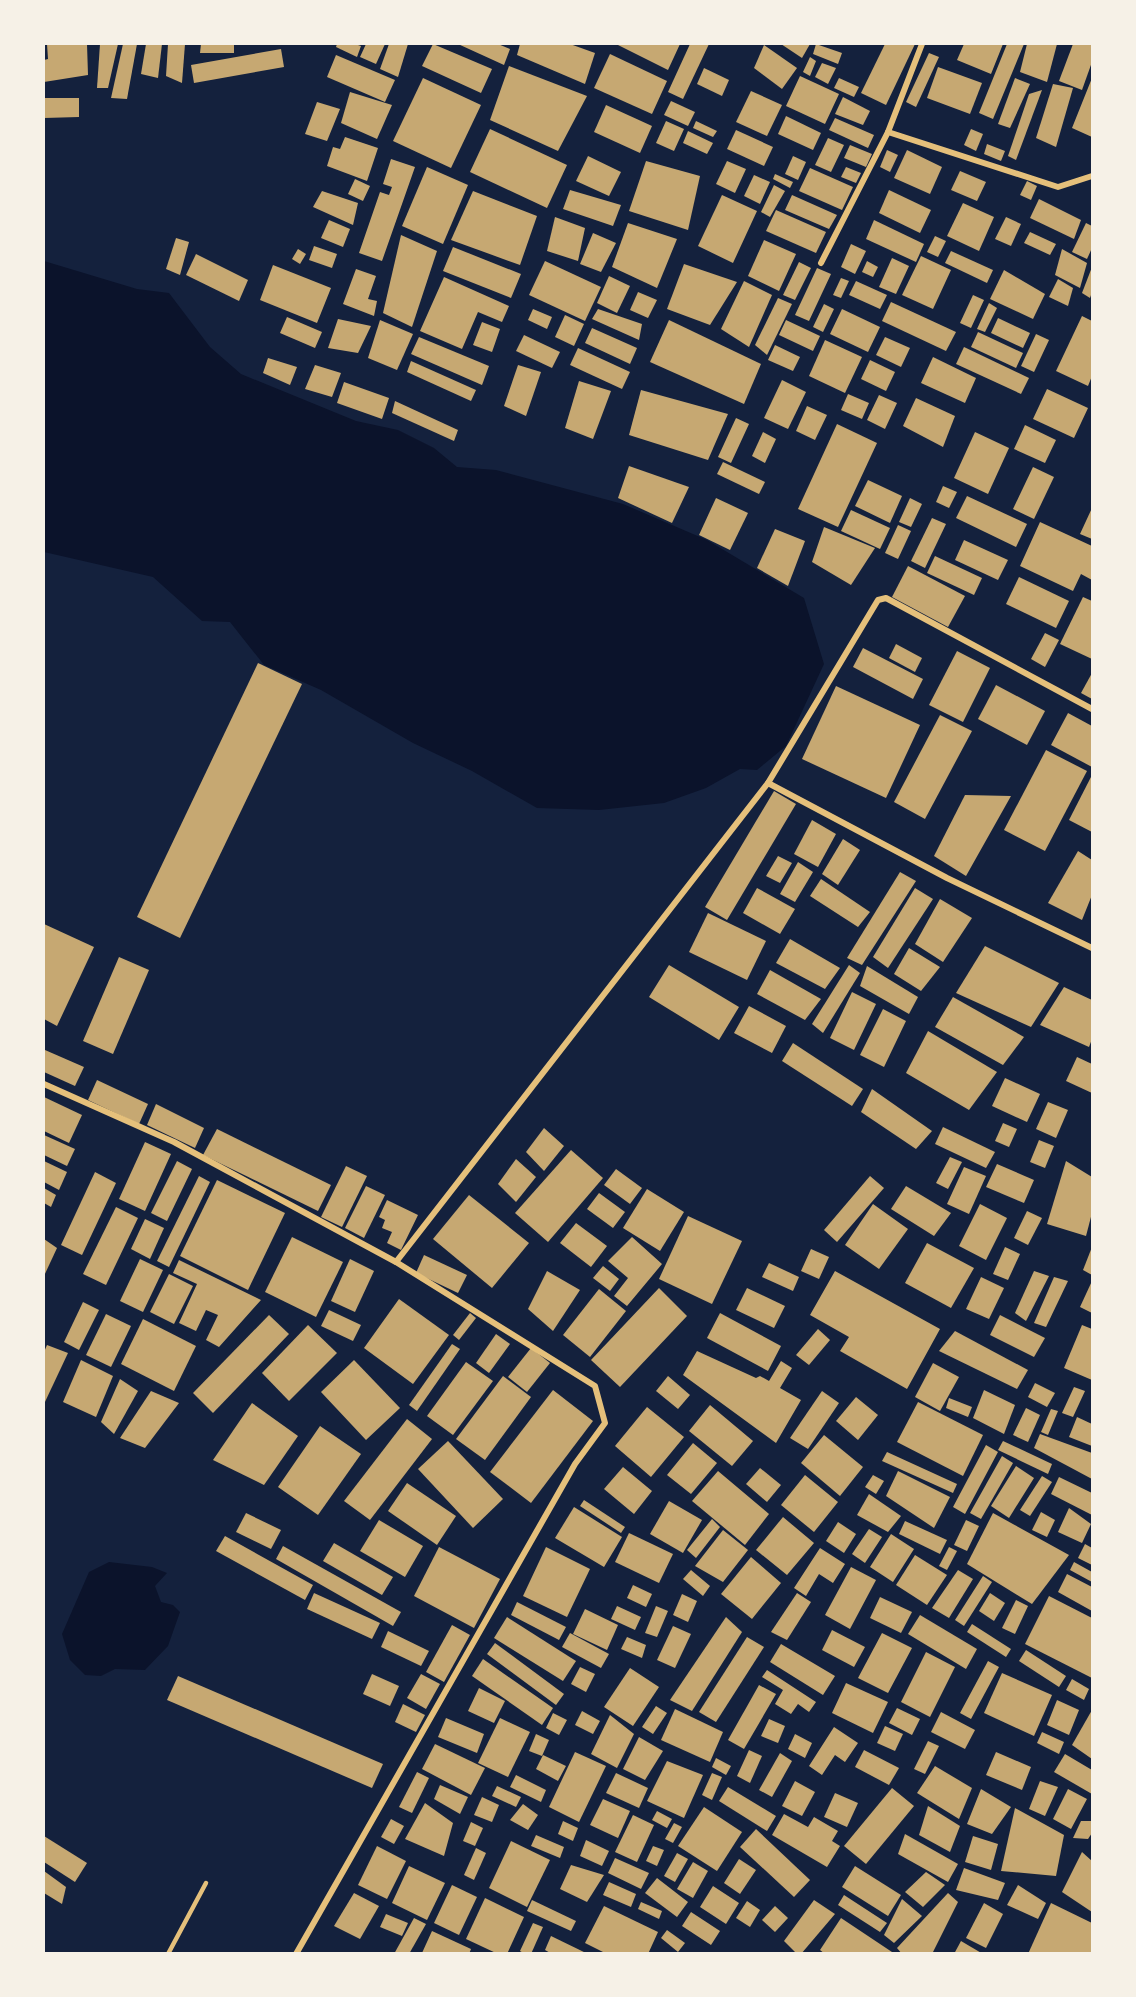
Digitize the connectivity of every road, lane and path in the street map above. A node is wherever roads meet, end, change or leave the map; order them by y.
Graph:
1 (922, 44) edge
2 (888, 132) junction
3 (1092, 176) edge
4 (821, 263) dead end
5 (1092, 709) edge
6 (768, 783) junction
7 (1092, 948) edge
8 (44, 1084) edge
9 (396, 1262) junction
10 (206, 1883) dead end
11 (168, 1953) edge
12 (296, 1953) edge

1 - 2 street
2 - 3 street
2 - 4 street
5 - 6 street
6 - 7 street
6 - 9 street
8 - 9 street
9 - 12 street
10 - 11 lane

